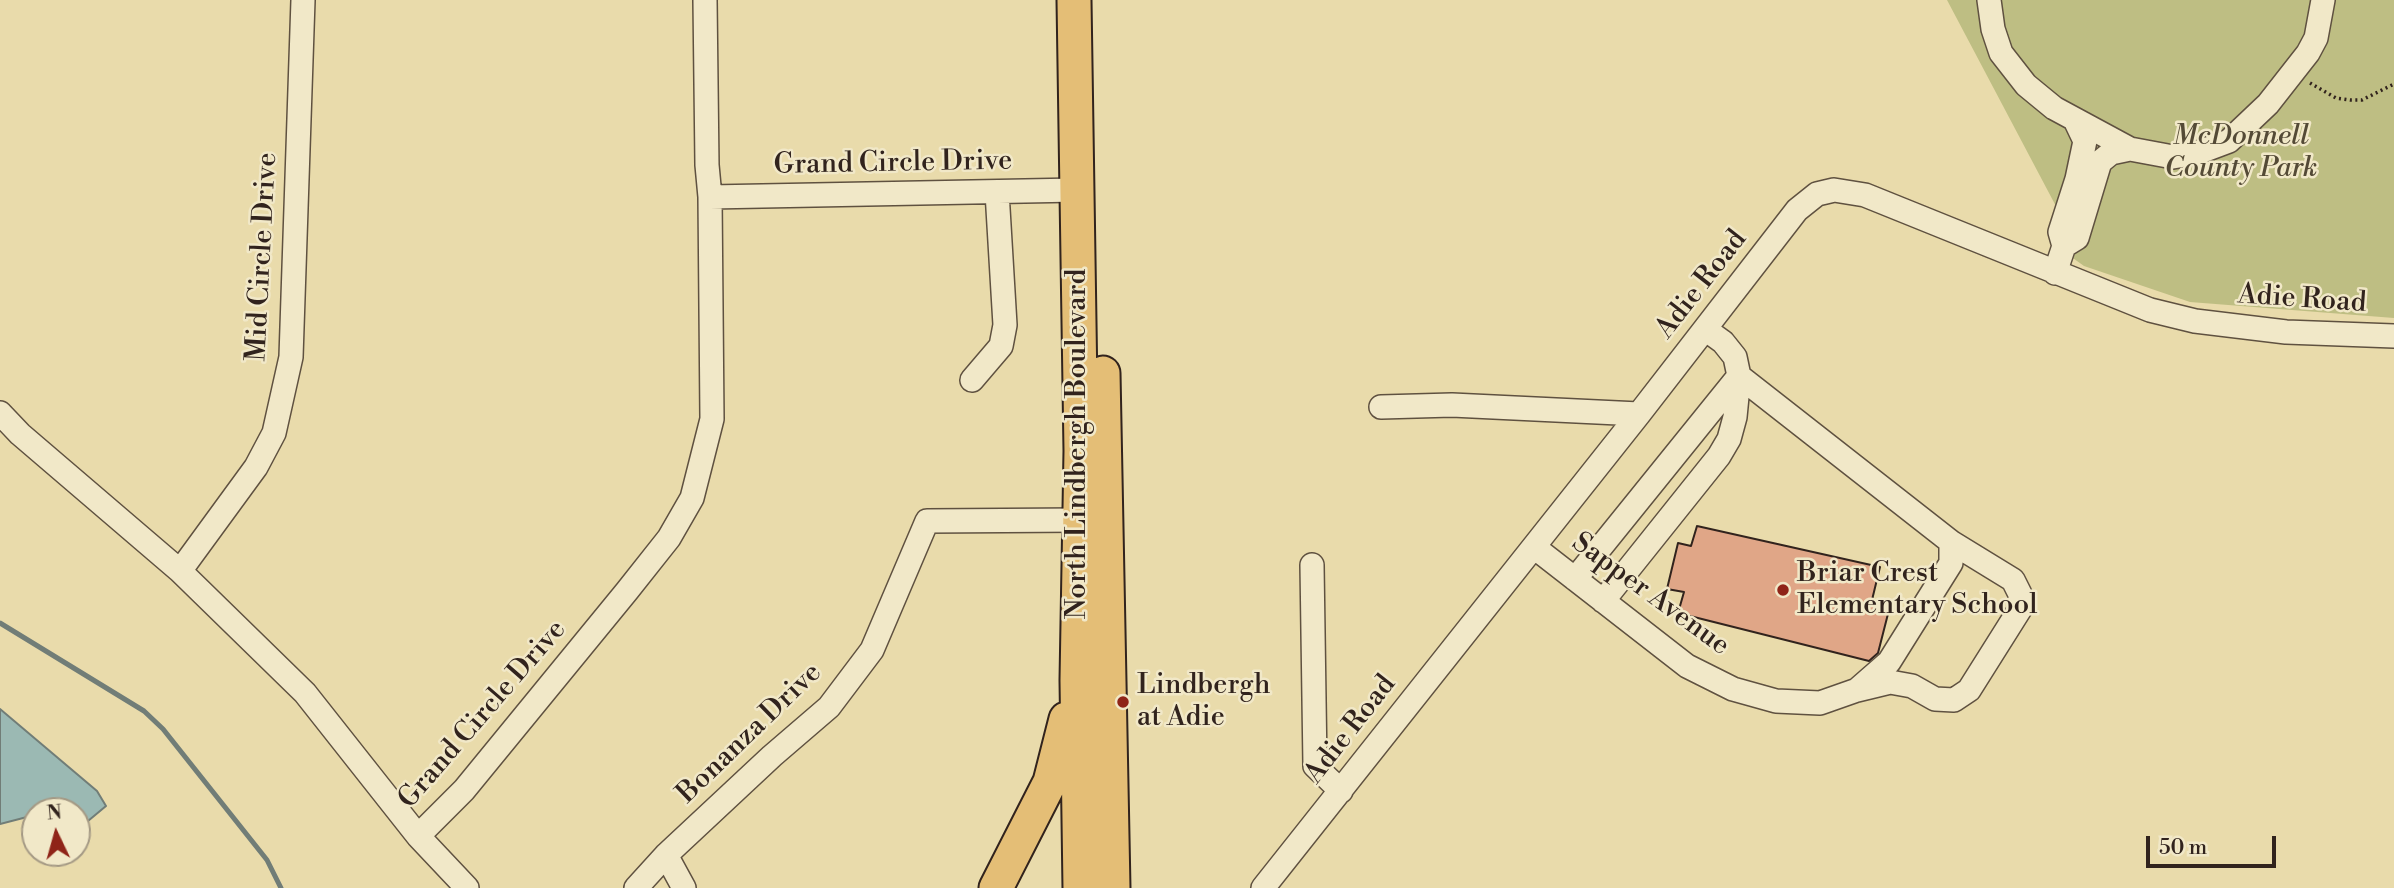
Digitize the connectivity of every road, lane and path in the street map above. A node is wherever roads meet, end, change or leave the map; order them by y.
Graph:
1 (303, 0) edge
2 (705, 0) edge
3 (1074, 0) edge
4 (1097, 0) edge
5 (1989, 0) edge
6 (2323, 0) edge
7 (2306, 79) dead end
8 (2394, 84) edge
9 (2075, 120) junction
10 (2130, 149) junction
11 (1077, 190) junction
12 (997, 192) junction
13 (710, 197) junction
14 (2064, 246) junction
15 (2055, 273) junction
16 (1705, 329) junction
17 (2394, 336) edge
18 (1740, 376) junction
19 (972, 380) dead end
20 (1381, 407) dead end
21 (0, 413) edge
22 (1639, 414) junction
23 (1080, 520) junction
24 (1951, 542) junction
25 (1534, 547) junction
26 (1312, 565) dead end
27 (180, 571) junction
28 (1574, 579) junction
29 (1603, 601) junction
30 (1077, 680) junction
31 (1857, 690) junction
32 (1341, 791) junction
33 (418, 836) junction
34 (666, 855) junction
35 (467, 888) edge
36 (636, 888) edge
37 (684, 888) edge
38 (996, 888) edge
39 (1080, 888) edge
40 (1113, 888) edge
41 (1263, 888) edge

1 - 27 street, Mid Circle Drive
2 - 13 street, Grand Circle Drive
3 - 11 highway, North Lindbergh Boulevard
4 - 40 highway, North Lindbergh Boulevard
5 - 9 street
6 - 10 street
7 - 8 path
9 - 10 street
9 - 14 street
10 - 14 street
11 - 12 street, Grand Circle Drive
11 - 23 highway, North Lindbergh Boulevard
12 - 13 street, Grand Circle Drive
12 - 19 street
13 - 33 street, Grand Circle Drive
14 - 15 street
15 - 16 street, Adie Road
15 - 17 street, Adie Road
16 - 18 street
16 - 22 street, Adie Road
18 - 24 street, Sapper Avenue
18 - 28 street
18 - 29 street
20 - 22 street
21 - 27 street, Grand Circle Drive
22 - 25 street, Adie Road
23 - 30 highway, North Lindbergh Boulevard
23 - 34 street, Bonanza Drive
24 - 31 street
24 - 31 street, Sapper Avenue
25 - 28 street, Sapper Avenue
25 - 32 street, Adie Road
26 - 32 street
27 - 33 street, Grand Circle Drive
28 - 29 street, Sapper Avenue
29 - 31 street, Sapper Avenue
30 - 38 highway
30 - 39 highway, North Lindbergh Boulevard
32 - 41 street, Adie Road
33 - 35 street
34 - 36 street, Bonanza Drive
34 - 37 street

